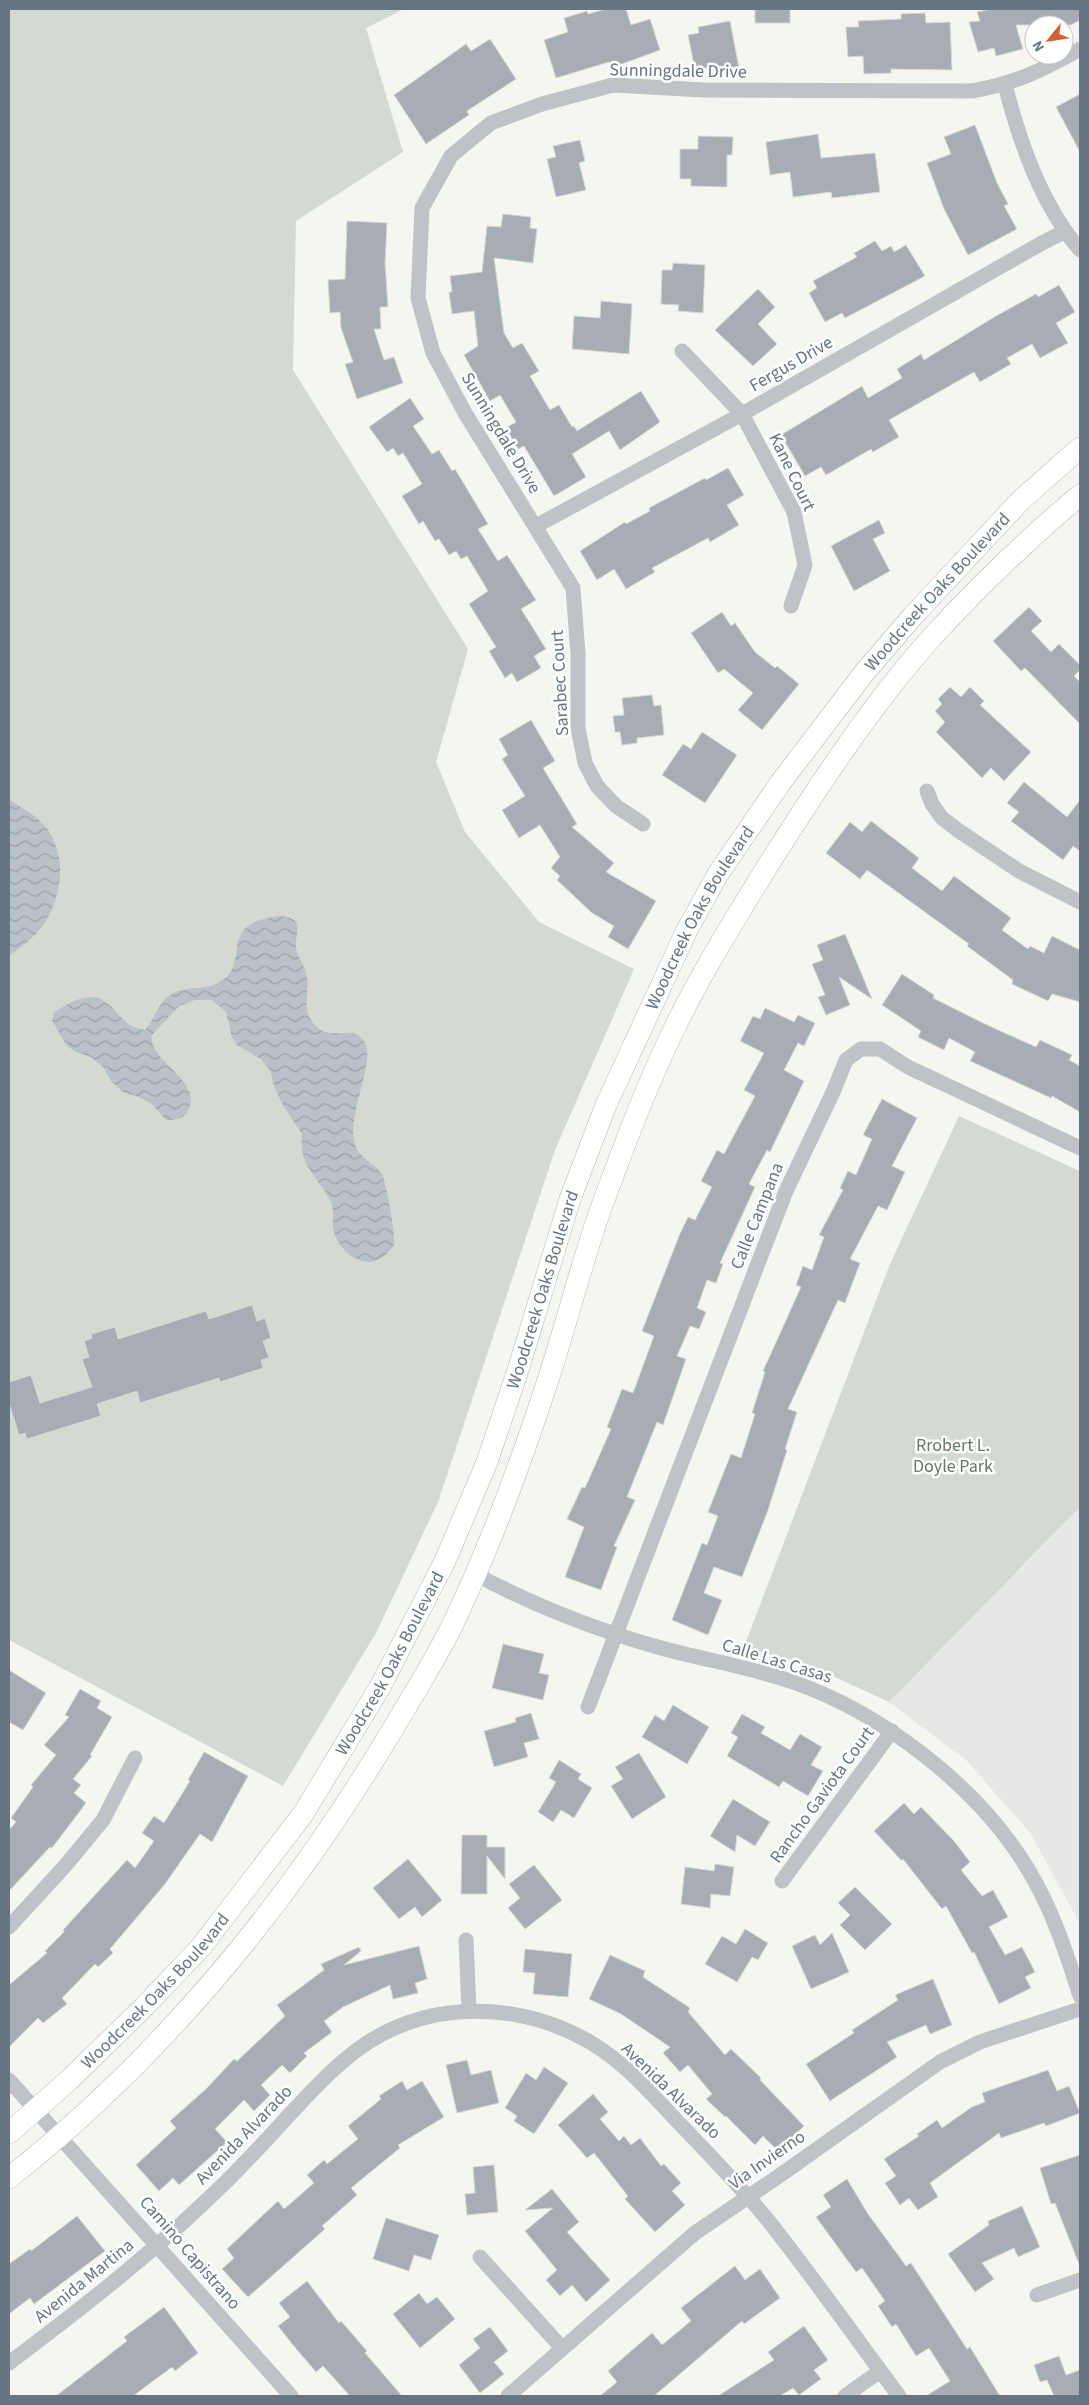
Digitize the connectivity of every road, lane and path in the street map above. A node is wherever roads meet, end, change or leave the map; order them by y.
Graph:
1 (1080, 49) edge
2 (1005, 85) junction
3 (1064, 232) junction
4 (1080, 250) edge
5 (682, 351) dead end
6 (742, 414) junction
7 (1080, 448) edge
8 (1080, 495) edge
9 (536, 526) junction
10 (791, 606) dead end
11 (927, 791) dead end
12 (643, 824) dead end
13 (1080, 902) edge
14 (1080, 1148) edge
15 (445, 1561) junction
16 (475, 1574) junction
17 (616, 1634) junction
18 (588, 1707) dead end
19 (892, 1731) junction
20 (135, 1758) dead end
21 (782, 1881) dead end
22 (9, 1927) edge
23 (466, 1940) dead end
24 (1080, 1996) edge
25 (1080, 2009) edge
26 (469, 2010) junction
27 (9, 2080) edge
28 (36, 2109) junction
29 (9, 2133) edge
30 (60, 2135) junction
31 (9, 2178) edge
32 (748, 2197) junction
33 (158, 2245) junction
34 (480, 2257) dead end
35 (1080, 2280) edge
36 (1037, 2295) dead end
37 (562, 2348) junction
38 (9, 2363) edge
39 (880, 2371) junction
40 (291, 2396) edge
41 (508, 2396) edge
42 (845, 2396) edge
43 (899, 2396) edge

1 - 2 street, Sunningdale Drive
2 - 3 street
2 - 9 street, Sunningdale Drive
3 - 4 street
3 - 6 street, Fergus Drive
5 - 6 street, Kane Court
6 - 9 street, Fergus Drive
6 - 10 street, Kane Court
7 - 15 main road, Woodcreek Oaks Boulevard
8 - 16 main road, Woodcreek Oaks Boulevard
9 - 12 street, Sarabec Court
11 - 13 street
14 - 17 street, Calle Campana
15 - 16 main road
15 - 28 main road, Woodcreek Oaks Boulevard
16 - 17 street, Calle Las Casas
16 - 30 main road, Woodcreek Oaks Boulevard
17 - 18 street, Calle Campana
17 - 19 street, Calle Las Casas
19 - 21 street, Rancho Gaviota Court
19 - 24 street, Calle Las Casas
20 - 22 street
23 - 26 street
25 - 32 street, Via Invierno
26 - 32 street, Avenida Alvarado
26 - 33 street, Avenida Alvarado
27 - 28 street, Camino Capistrano
28 - 29 main road, Woodcreek Oaks Boulevard
28 - 30 street, Camino Capistrano
30 - 31 main road, Woodcreek Oaks Boulevard
30 - 33 street, Camino Capistrano
32 - 37 street, Via Invierno
32 - 39 street, Avenida Alvarado
33 - 38 street, Avenida Martina
33 - 40 street, Camino Capistrano
34 - 37 street
35 - 36 street
37 - 41 street, Via Invierno
39 - 42 street
39 - 43 street, Avenida Alvarado

